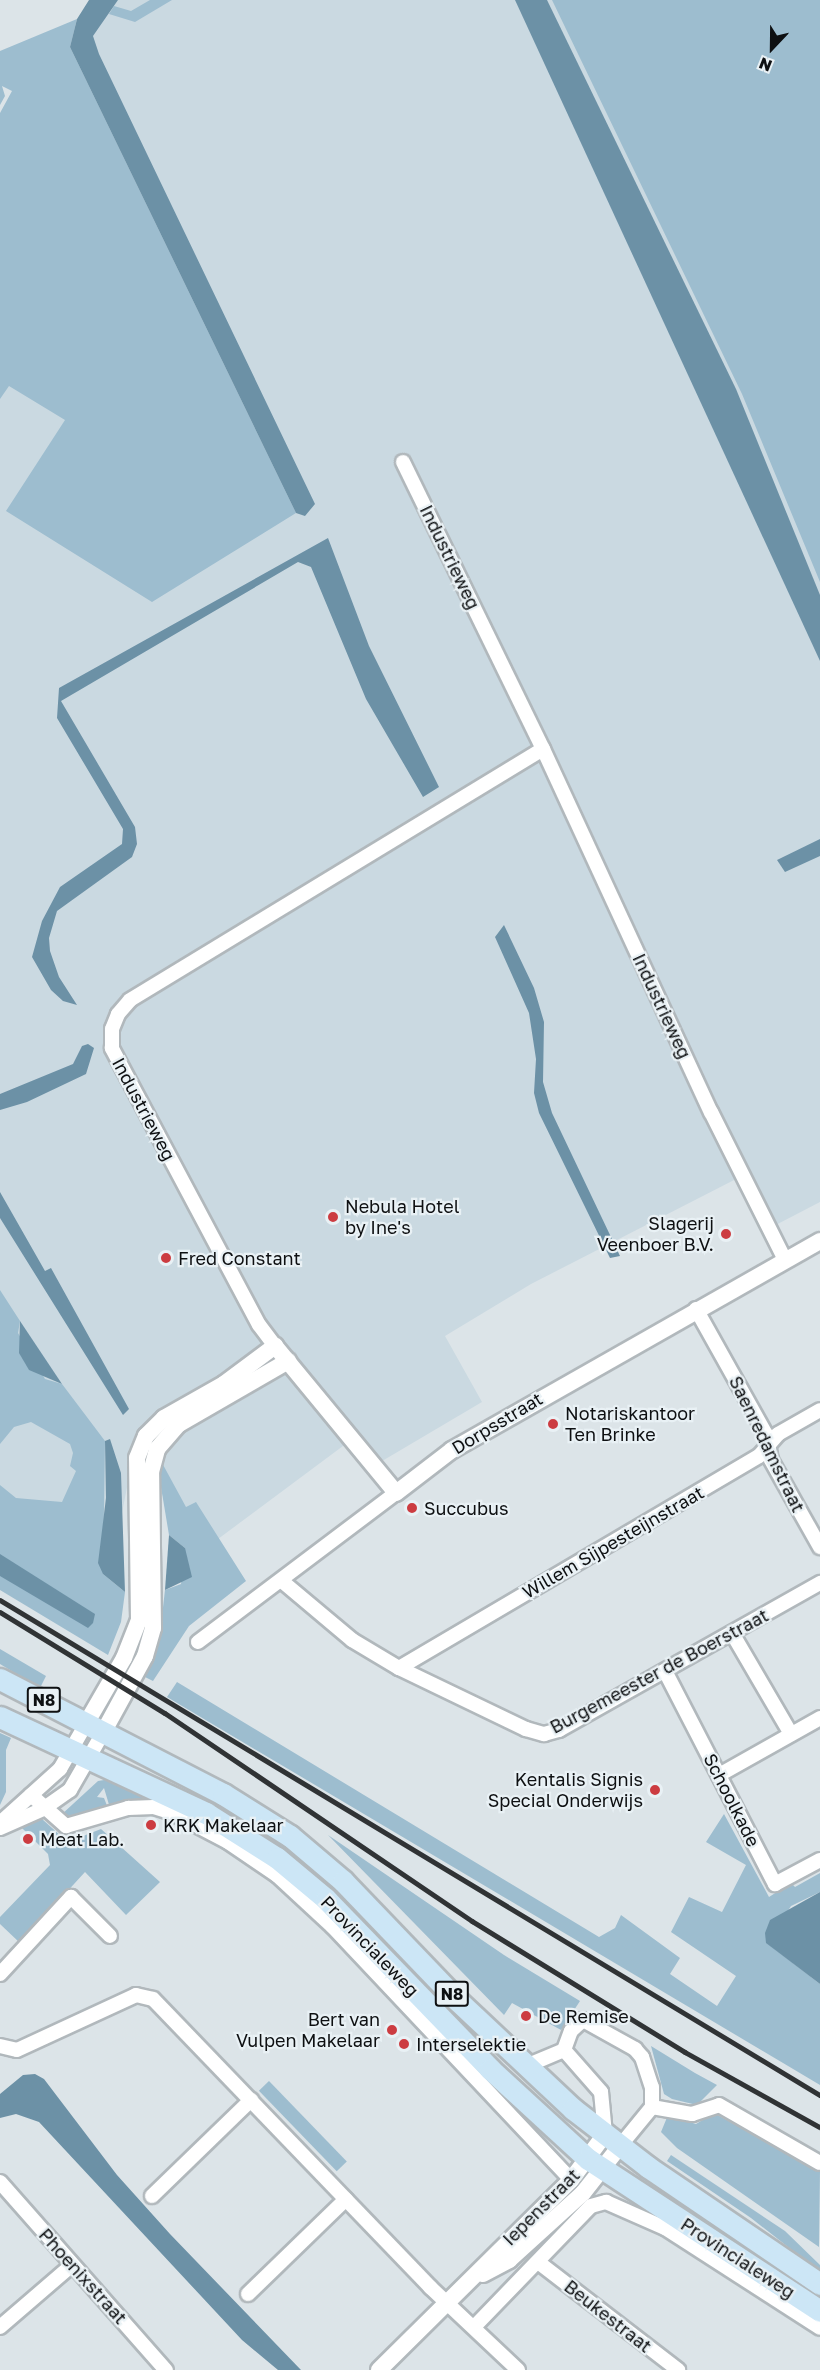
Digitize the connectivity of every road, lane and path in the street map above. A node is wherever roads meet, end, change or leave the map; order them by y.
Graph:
1 (403, 462) dead end
2 (543, 749) junction
3 (820, 1240) edge
4 (785, 1260) junction
5 (696, 1309) junction
6 (275, 1346) junction
7 (288, 1361) junction
8 (820, 1410) edge
9 (768, 1446) junction
10 (396, 1493) junction
11 (820, 1547) edge
12 (282, 1582) junction
13 (820, 1583) edge
14 (732, 1633) junction
15 (198, 1642) dead end
16 (399, 1668) junction
17 (665, 1671) junction
18 (0, 1679) edge
19 (0, 1717) edge
20 (820, 1718) edge
21 (95, 1727) junction
22 (791, 1734) junction
23 (71, 1750) junction
24 (91, 1758) junction
25 (719, 1775) junction
26 (31, 1795) junction
27 (43, 1809) junction
28 (0, 1823) edge
29 (0, 1828) edge
30 (820, 1860) edge
31 (110, 1936) dead end
32 (0, 1974) edge
33 (0, 2046) edge
34 (564, 2050) junction
35 (526, 2067) junction
36 (251, 2100) junction
37 (652, 2107) junction
38 (612, 2140) junction
39 (820, 2163) edge
40 (595, 2165) junction
41 (571, 2180) junction
42 (0, 2182) edge
43 (152, 2196) dead end
44 (346, 2199) junction
45 (591, 2206) joint
46 (509, 2260) junction
47 (538, 2262) junction
48 (72, 2265) junction
49 (475, 2279) junction
50 (820, 2284) edge
51 (511, 2289) junction
52 (248, 2294) dead end
53 (449, 2301) junction
54 (820, 2311) edge
55 (0, 2327) edge
56 (474, 2327) junction
57 (820, 2328) edge
58 (160, 2368) edge
59 (379, 2370) edge
60 (518, 2370) edge
61 (678, 2370) edge

1 - 2 street, Industrieweg
2 - 4 street, Industrieweg
2 - 6 street, Industrieweg
3 - 4 street, Dorpsstraat
4 - 5 street, Dorpsstraat
5 - 9 street, Saenredamstraat
5 - 10 street, Dorpsstraat
6 - 7 street, Industrieweg
6 - 21 street
7 - 10 street, Industrieweg
7 - 21 street
8 - 9 street, Willem Sijpesteijnstraat
9 - 11 street, Saenredamstraat
9 - 16 street, Willem Sijpesteijnstraat
10 - 12 street, Dorpsstraat
12 - 15 street, Dorpsstraat
12 - 16 street, Burgemeester de Boerstraat
13 - 14 street, Burgemeester de Boerstraat
14 - 17 street, Burgemeester de Boerstraat
14 - 22 street
16 - 17 street, Burgemeester de Boerstraat
17 - 25 street, Schoolkade
18 - 21 main road, Provincialeweg / N8
19 - 23 main road, Provincialeweg / N8
20 - 22 street
21 - 23 street
21 - 24 street
21 - 35 main road, Provincialeweg / N8
22 - 25 street
23 - 24 main road, Provincialeweg / N8
23 - 26 street
24 - 27 street
24 - 40 main road, Provincialeweg / N8
25 - 30 street, Schoolkade
26 - 27 street, Provincialeweg
26 - 28 street
27 - 29 street
27 - 41 street, Provincialeweg
31 - 32 street
33 - 36 street
34 - 35 street
34 - 37 street
34 - 38 street
35 - 38 main road, Provincialeweg / N8
36 - 43 street
36 - 44 street
37 - 38 street, Iepenstraat
37 - 39 street
38 - 40 street, Iepenstraat
38 - 50 main road, Provincialeweg / N8
40 - 41 street, Iepenstraat
40 - 46 street, Iepenstraat
40 - 54 main road, Provincialeweg / N8
41 - 49 street, Iepenstraat
42 - 48 street, Phoenixstraat
44 - 52 street
44 - 53 street
45 - 47 street, Iepenstraat
45 - 57 street, Provincialeweg
46 - 49 street, Iepenstraat
46 - 51 street, Iepenstraat
47 - 51 street, Iepenstraat
47 - 61 street, Beukestraat
48 - 55 street
48 - 58 street, Phoenixstraat
49 - 53 street, Iepenstraat
51 - 56 street, Iepenstraat
53 - 56 street
53 - 59 street, Iepenstraat
56 - 60 street

